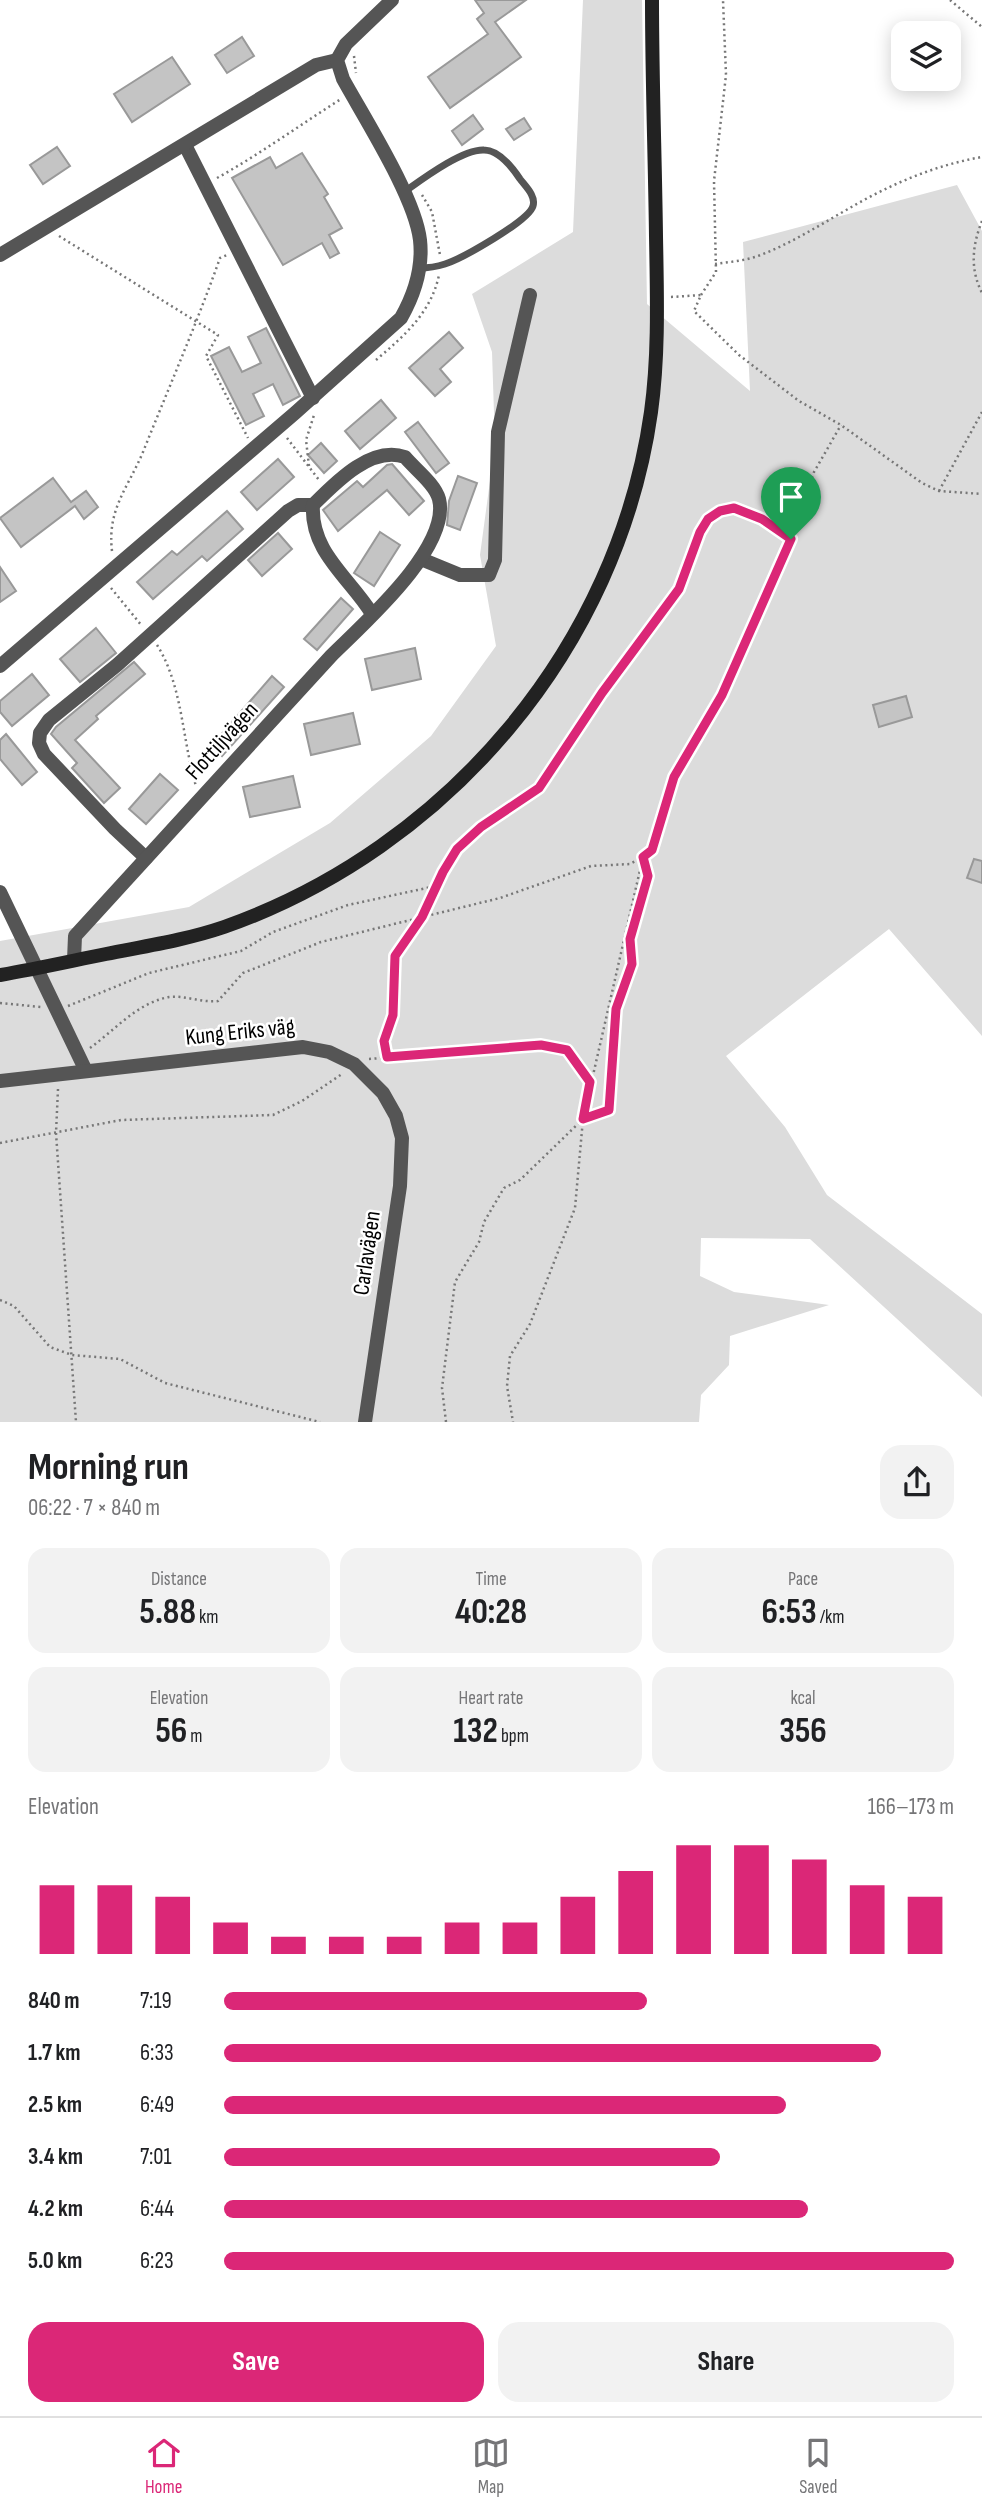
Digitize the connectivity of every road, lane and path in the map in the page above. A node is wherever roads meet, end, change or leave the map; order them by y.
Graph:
1 (392, 0) edge
2 (652, 0) edge
3 (723, 0) edge
4 (950, 0) edge
5 (982, 27) edge
6 (346, 44) junction
7 (337, 60) junction
8 (357, 76) dead end
9 (351, 94) junction
10 (185, 145) junction
11 (982, 157) edge
12 (205, 184) junction
13 (409, 189) junction
14 (982, 221) edge
15 (50, 225) junction
16 (237, 248) junction
17 (0, 255) edge
18 (715, 264) junction
19 (441, 265) junction
20 (419, 268) junction
21 (982, 293) edge
22 (530, 295) dead end
23 (657, 295) junction
24 (701, 295) junction
25 (195, 322) junction
26 (375, 361) dead end
27 (313, 398) junction
28 (982, 411) edge
29 (309, 418) dead end
30 (841, 425) junction
31 (294, 431) dead end
32 (254, 449) junction
33 (309, 466) junction
34 (327, 491) junction
35 (939, 491) junction
36 (982, 494) edge
37 (313, 505) junction
38 (791, 539) junction
39 (421, 559) junction
40 (116, 568) junction
41 (372, 614) junction
42 (150, 636) junction
43 (0, 667) edge
44 (201, 798) junction
45 (643, 857) junction
46 (146, 858) junction
47 (436, 886) junction
48 (0, 892) edge
49 (422, 917) junction
50 (74, 960) junction
51 (37, 969) junction
52 (0, 975) edge
53 (0, 1003) edge
54 (56, 1009) junction
55 (79, 1056) junction
56 (387, 1057) junction
57 (354, 1065) junction
58 (86, 1071) junction
59 (59, 1075) junction
60 (0, 1082) edge
61 (590, 1082) junction
62 (383, 1093) joint
63 (583, 1119) junction
64 (56, 1133) junction
65 (0, 1143) edge
66 (0, 1300) edge
67 (72, 1355) junction
68 (76, 1422) edge
69 (320, 1422) edge
70 (365, 1422) edge
71 (446, 1422) edge
72 (513, 1422) edge

1 - 6 street
2 - 23 street
3 - 18 path
4 - 5 path
6 - 7 street
6 - 8 path
7 - 9 street
7 - 10 street
9 - 12 path
9 - 13 street
10 - 12 street
10 - 15 street
11 - 18 path
12 - 16 street
13 - 19 path
13 - 19 lane
13 - 20 street
14 - 21 path
15 - 17 street
15 - 25 path
16 - 25 path
16 - 27 street
18 - 24 path
19 - 20 lane
19 - 26 path
20 - 27 street
22 - 39 street
23 - 24 path
23 - 50 street
24 - 30 path
25 - 32 path
25 - 40 path
27 - 32 street
28 - 35 path
29 - 33 path
30 - 35 path
30 - 38 path
31 - 33 path
32 - 40 street
33 - 34 path
34 - 37 street
34 - 39 street
35 - 36 path
37 - 41 street
37 - 42 street
38 - 45 path
38 - 47 path
39 - 41 street, Flottiljvägen
40 - 42 path
40 - 43 street
41 - 44 street, Flottiljvägen
42 - 44 path
42 - 46 street
44 - 46 street, Flottiljvägen
45 - 49 path
45 - 61 path
45 - 63 path
46 - 50 street, Flottiljvägen
47 - 49 path
47 - 54 path
48 - 51 street
49 - 55 path
49 - 56 path
50 - 51 street
51 - 52 street
51 - 54 street
53 - 54 path
54 - 55 street
55 - 58 street
56 - 57 path
56 - 61 path
57 - 58 street, Kung Eriks väg
57 - 62 street, Kung Eriks väg
57 - 64 path
58 - 59 street, Kung Eriks väg
59 - 60 street, Kung Eriks väg
59 - 64 path
61 - 63 path
62 - 70 street, Carlavägen
63 - 71 path
63 - 72 path
64 - 65 path
64 - 67 path
66 - 67 path
67 - 68 path
67 - 69 path

